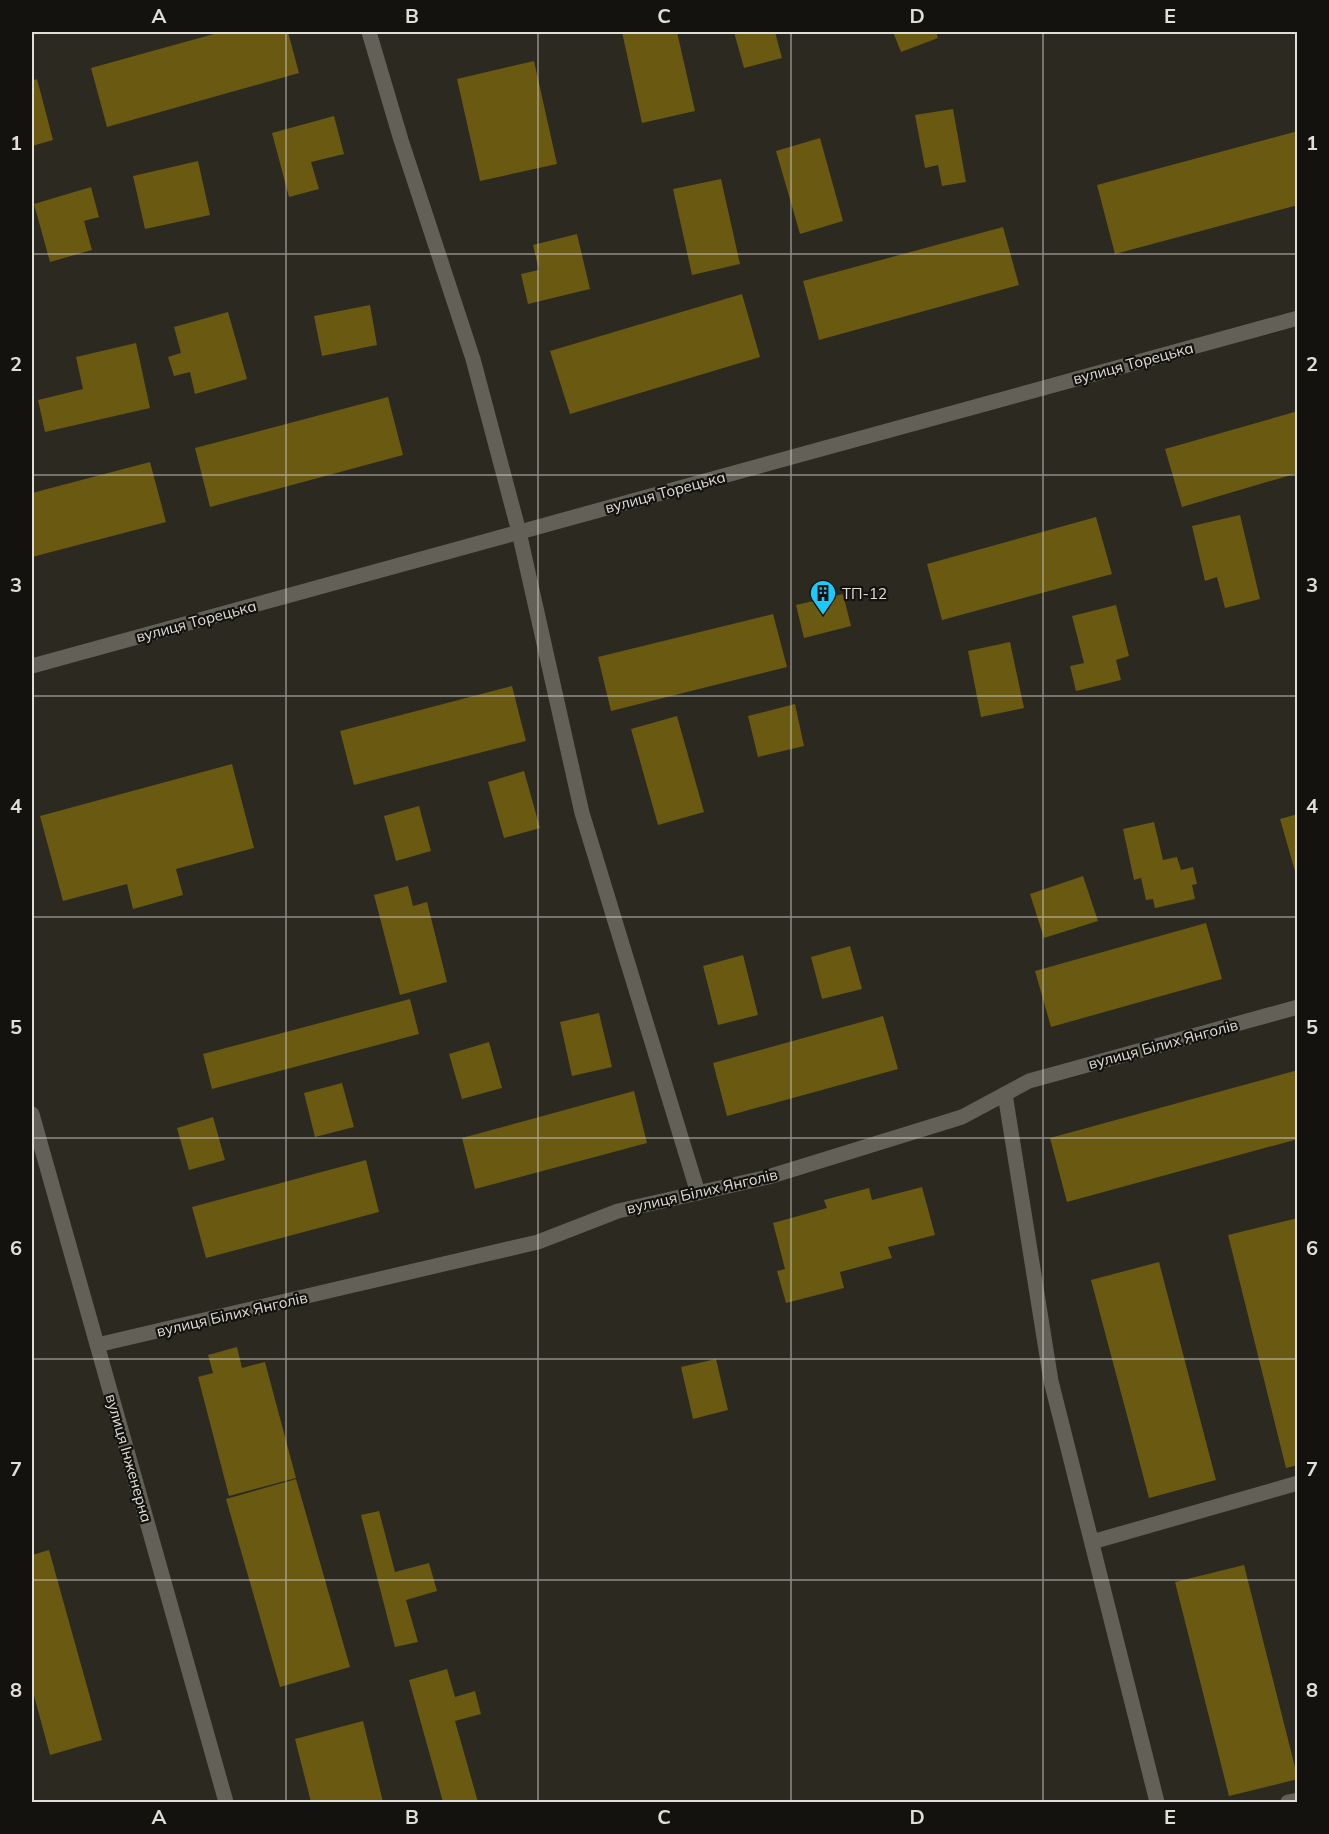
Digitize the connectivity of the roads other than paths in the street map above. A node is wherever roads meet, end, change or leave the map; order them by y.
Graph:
1 (369, 32) edge
2 (1298, 318) edge
3 (519, 532) junction
4 (32, 666) edge
5 (1298, 1007) edge
6 (1005, 1094) junction
7 (32, 1114) edge
8 (698, 1193) junction
9 (97, 1345) junction
10 (1298, 1483) edge
11 (1092, 1542) junction
12 (1298, 1800) edge
13 (226, 1803) edge
14 (1157, 1803) edge
15 (1288, 1803) edge

1 - 3 street
2 - 3 street, вулиця Торецька
3 - 4 street, вулиця Торецька
3 - 8 street
5 - 6 street, вулиця Білих Янголів
6 - 8 street, вулиця Білих Янголів
6 - 11 street
7 - 9 street, вулиця Інженерна
8 - 9 street, вулиця Білих Янголів
9 - 13 street, вулиця Інженерна
10 - 11 street
11 - 14 street
12 - 15 street

